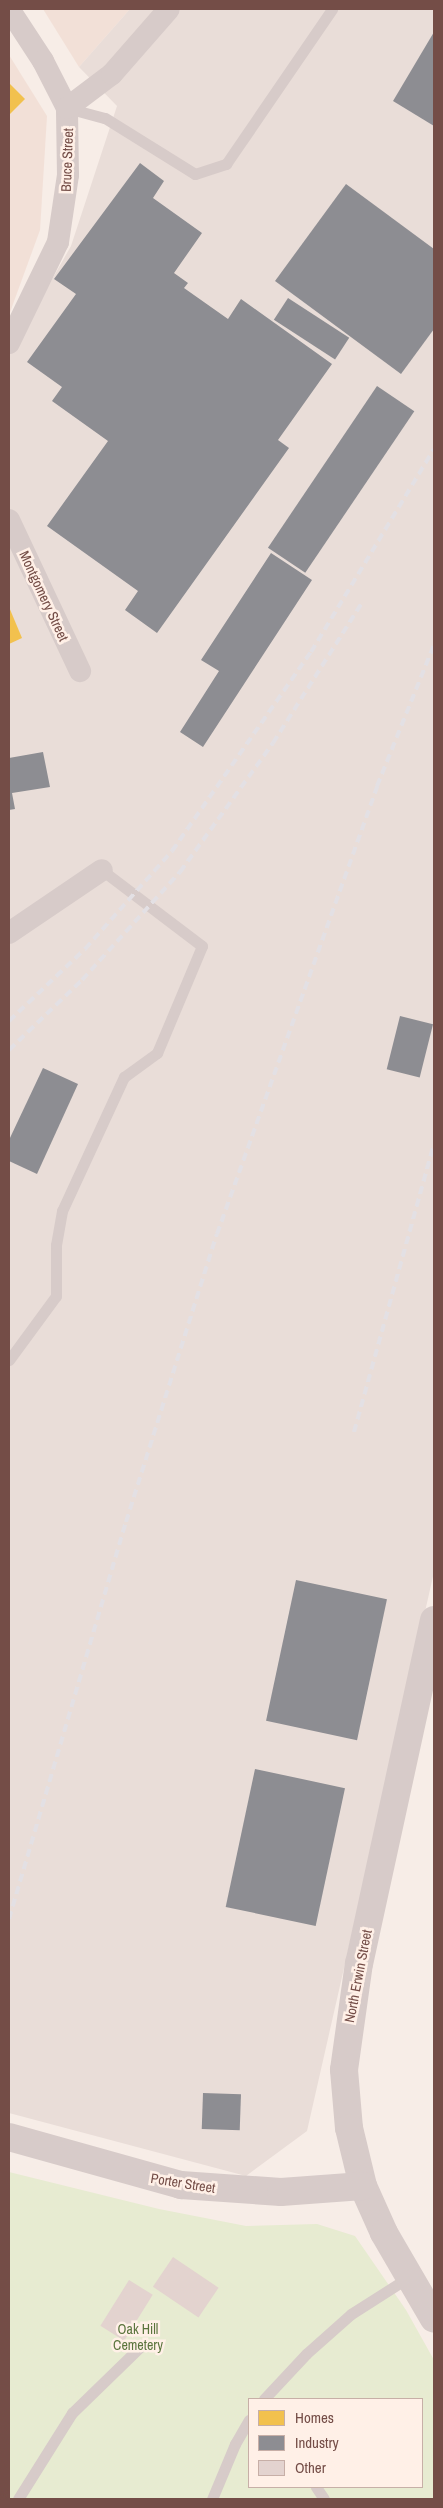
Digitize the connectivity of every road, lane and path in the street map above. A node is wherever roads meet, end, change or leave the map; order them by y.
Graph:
1 (9, 9) edge
2 (169, 9) edge
3 (332, 9) edge
4 (67, 108) junction
5 (9, 343) edge
6 (9, 520) edge
7 (80, 671) dead end
8 (102, 870) joint
9 (9, 934) edge
10 (9, 1360) edge
11 (434, 1620) edge
12 (9, 2137) edge
13 (362, 2186) junction
14 (410, 2277) junction
15 (434, 2319) edge
16 (143, 2344) dead end
17 (265, 2398) edge
18 (248, 2422) edge
19 (317, 2488) edge
20 (18, 2499) edge
21 (212, 2499) edge
22 (324, 2499) edge

1 - 4 street
2 - 4 street, Bruce Street
3 - 4 lane
4 - 5 street, Bruce Street
6 - 7 street, Montgomery Street
8 - 9 street
8 - 10 lane
11 - 13 street, North Erwin Street
12 - 13 street, Porter Street
13 - 14 street, North Erwin Street
14 - 15 street, North Erwin Street
14 - 17 lane
16 - 20 lane
18 - 21 lane
19 - 22 lane

